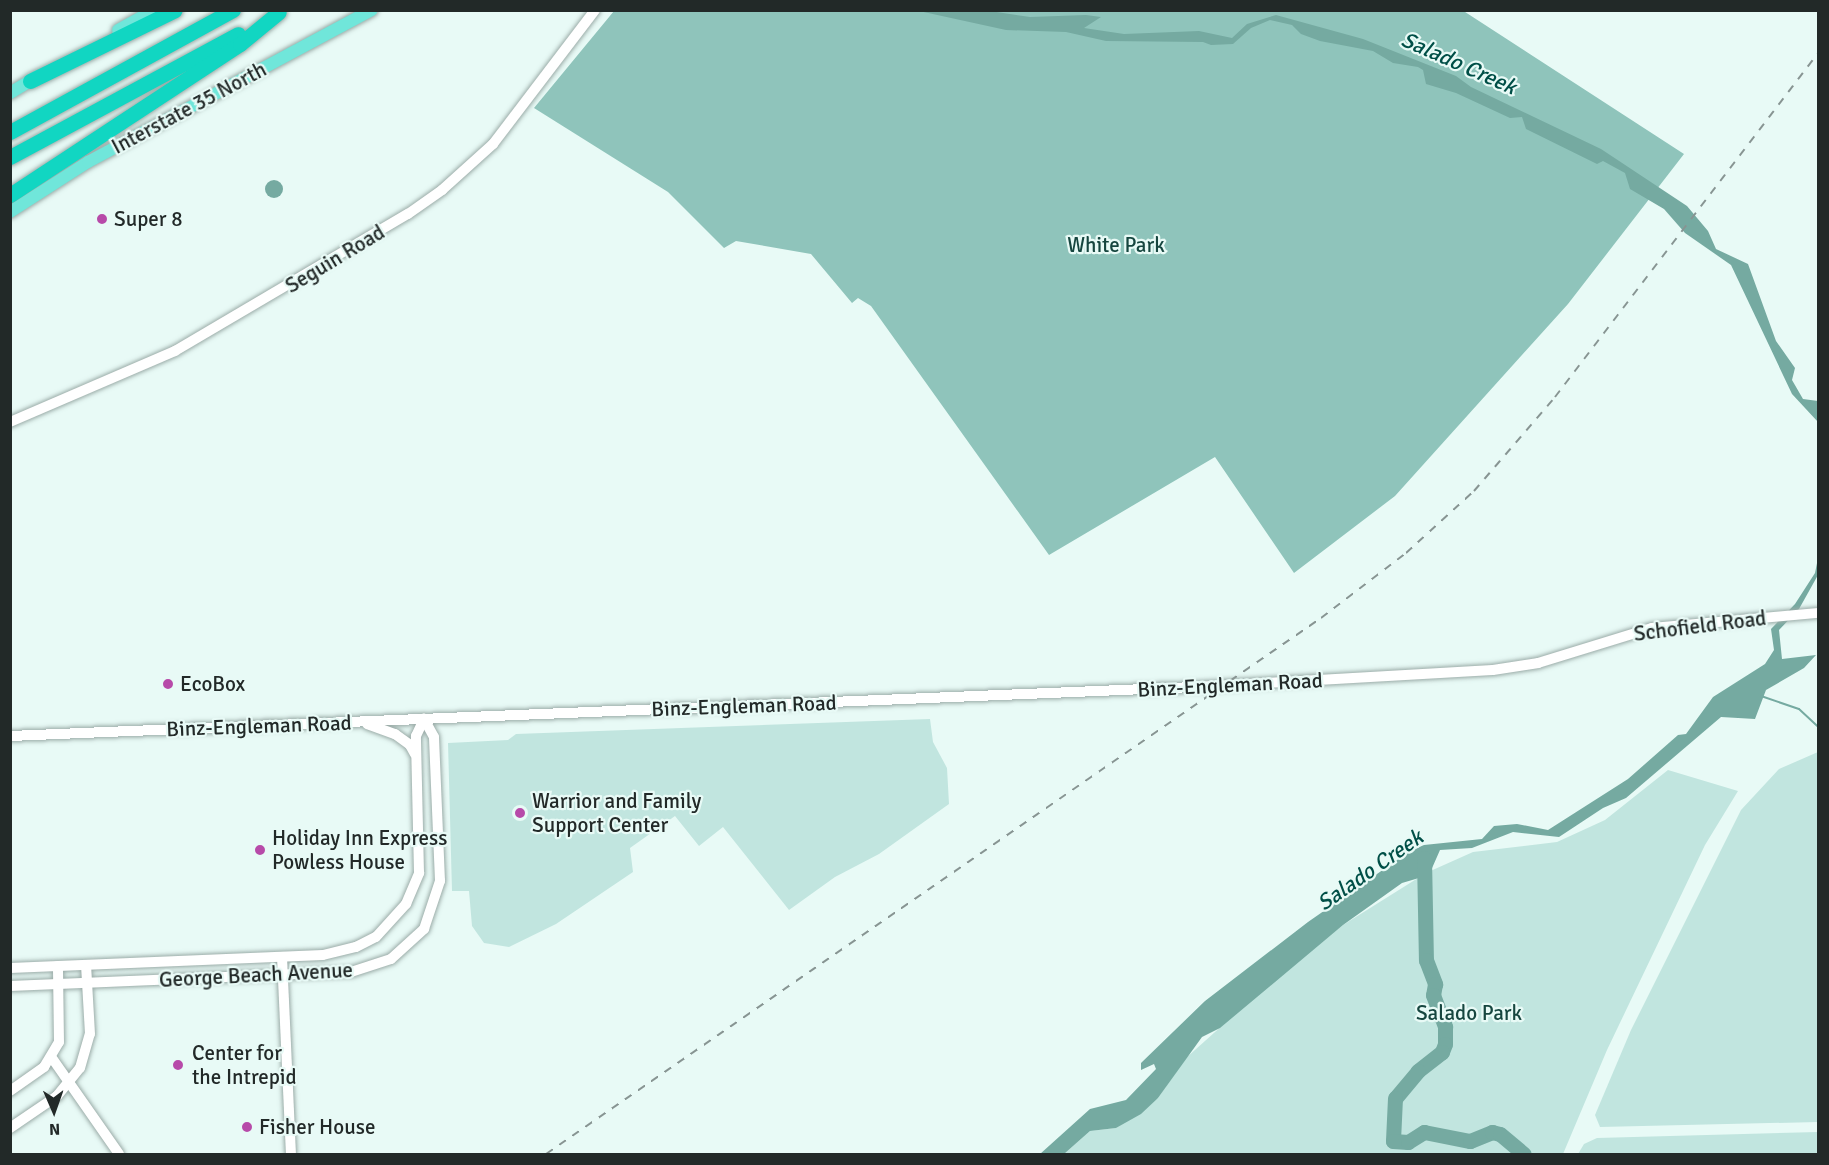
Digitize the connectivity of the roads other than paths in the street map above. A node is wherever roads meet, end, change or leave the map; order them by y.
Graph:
1 (154, 10) edge
2 (175, 10) edge
3 (233, 10) edge
4 (372, 10) edge
5 (595, 10) edge
6 (281, 11) edge
7 (30, 81) junction
8 (10, 93) edge
9 (10, 132) edge
10 (10, 157) edge
11 (10, 195) edge
12 (10, 212) edge
13 (10, 423) edge
14 (1818, 613) edge
15 (1478, 670) joint
16 (424, 719) junction
17 (361, 722) junction
18 (10, 736) edge
19 (417, 759) junction
20 (282, 957) junction
21 (86, 965) junction
22 (58, 966) junction
23 (10, 968) edge
24 (283, 976) junction
25 (87, 982) junction
26 (59, 984) junction
27 (10, 986) edge
28 (52, 1058) junction
29 (69, 1083) junction
30 (10, 1091) edge
31 (10, 1128) edge
32 (119, 1155) edge
33 (291, 1155) edge

1 - 7 main road
2 - 7 highway
3 - 9 highway
4 - 12 main road, Interstate 35 North
5 - 13 street, Seguin Road
6 - 10 highway
6 - 11 highway
7 - 8 main road
14 - 15 street, Schofield Road
15 - 16 street, Binz-Engleman Road
16 - 17 street, Binz-Engleman Road
16 - 19 street, George Beach Avenue
16 - 24 street, George Beach Avenue
17 - 18 street, Binz-Engleman Road
17 - 19 street
19 - 20 street, George Beach Avenue
20 - 21 street, George Beach Avenue
20 - 24 street
21 - 22 street, George Beach Avenue
21 - 25 street
22 - 23 street, George Beach Avenue
22 - 26 street
24 - 25 street, George Beach Avenue
24 - 33 street
25 - 26 street, George Beach Avenue
25 - 29 street
26 - 27 street, George Beach Avenue
26 - 28 street
28 - 29 street
28 - 30 street
29 - 31 street
29 - 32 street

